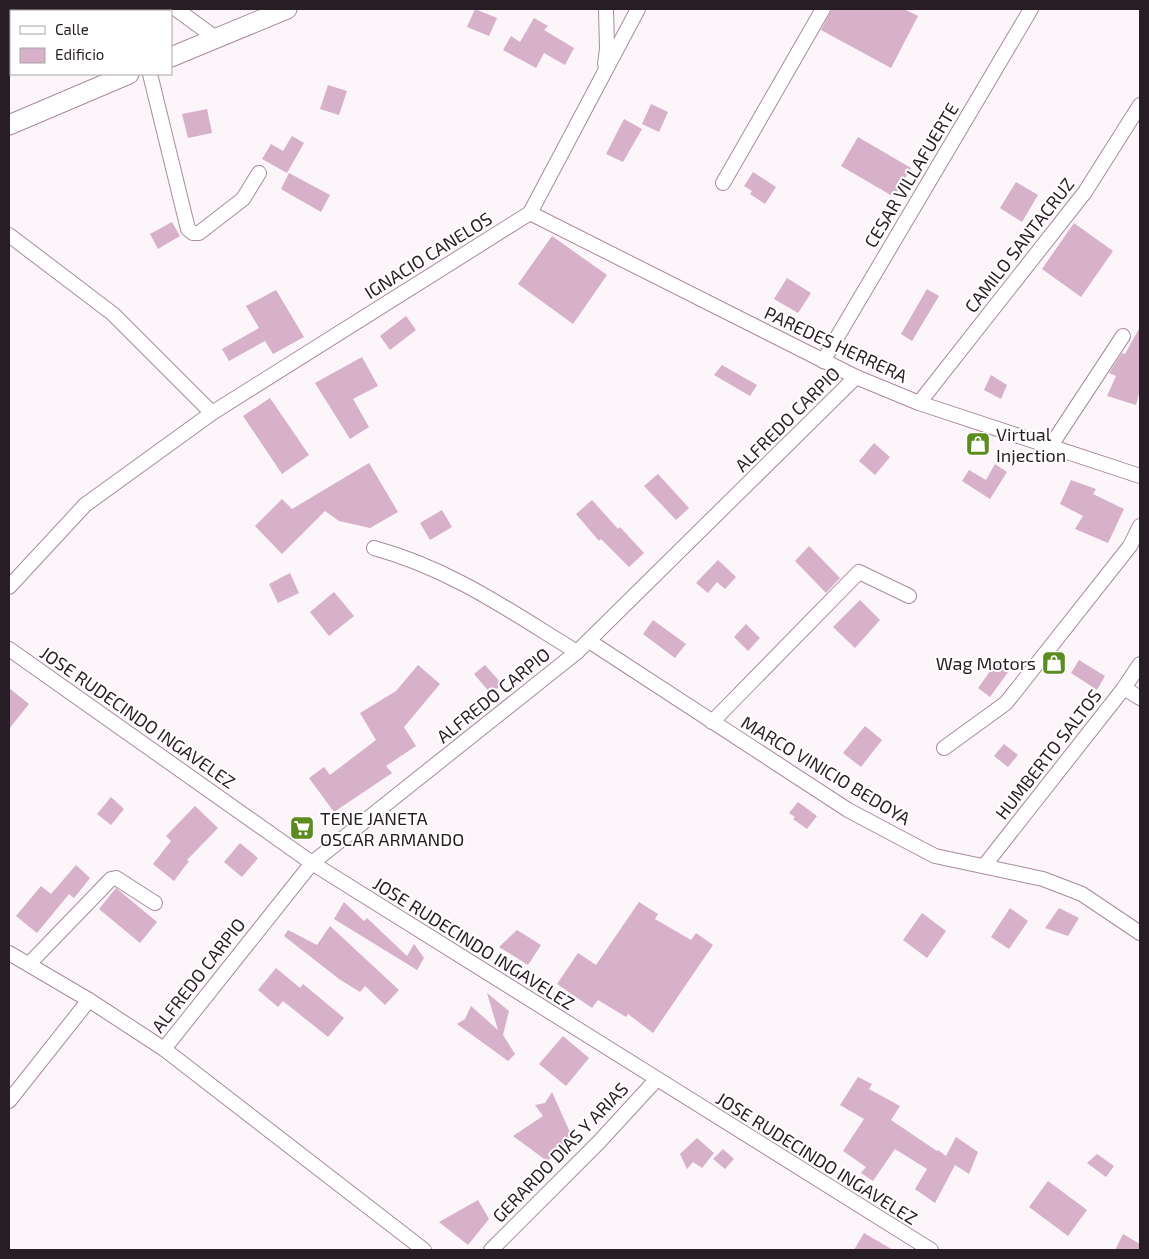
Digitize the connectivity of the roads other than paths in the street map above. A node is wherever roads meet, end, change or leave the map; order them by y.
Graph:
1 (176, 9) edge
2 (287, 9) edge
3 (606, 9) edge
4 (638, 9) edge
5 (823, 9) edge
6 (1031, 9) edge
7 (217, 39) junction
8 (172, 57) edge
9 (604, 72) junction
10 (127, 75) edge
11 (150, 75) edge
12 (1140, 105) edge
13 (9, 125) edge
14 (259, 173) dead end
15 (723, 183) dead end
16 (530, 213) junction
17 (9, 235) edge
18 (1123, 336) dead end
19 (823, 361) junction
20 (856, 377) junction
21 (920, 403) junction
22 (212, 413) junction
23 (1050, 448) junction
24 (1140, 476) edge
25 (1140, 526) edge
26 (374, 548) dead end
27 (9, 587) edge
28 (909, 596) dead end
29 (588, 641) junction
30 (9, 649) edge
31 (577, 652) junction
32 (1140, 664) edge
33 (1124, 688) junction
34 (1140, 698) edge
35 (712, 722) junction
36 (944, 748) dead end
37 (312, 863) junction
38 (984, 866) junction
39 (154, 903) dead end
40 (1140, 933) edge
41 (9, 953) edge
42 (29, 964) junction
43 (89, 1000) junction
44 (164, 1049) junction
45 (656, 1080) junction
46 (9, 1101) edge
47 (923, 1248) edge
48 (424, 1250) edge
49 (491, 1250) edge

1 - 7 street
2 - 7 street
3 - 9 street
4 - 9 street
5 - 15 street
6 - 19 street, CESAR VILLAFUERTE
7 - 8 street
9 - 16 street
10 - 13 street
11 - 14 street
12 - 21 street, CAMILO SANTACRUZ
16 - 19 street, PAREDES HERRERA
16 - 22 street, IGNACIO CANELOS
17 - 22 street
18 - 23 street
19 - 20 street, PAREDES HERRERA
20 - 21 street, PAREDES HERRERA
20 - 29 street, ALFREDO CARPIO
21 - 23 street, PAREDES HERRERA
22 - 27 street, IGNACIO CANELOS
23 - 24 street, PAREDES HERRERA
25 - 36 street
26 - 31 street
28 - 35 street
29 - 31 street, ALFREDO CARPIO
29 - 35 street, MARCO VINICIO BEDOYA
30 - 37 street, JOSE RUDECINDO INGAVELEZ
31 - 37 street, ALFREDO CARPIO
32 - 33 street, HUMBERTO SALTOS
33 - 34 street
33 - 38 street, HUMBERTO SALTOS
35 - 38 street, MARCO VINICIO BEDOYA
37 - 44 street, ALFREDO CARPIO
37 - 45 street, JOSE RUDECINDO INGAVELEZ
38 - 40 street, MARCO VINICIO BEDOYA
39 - 42 street
41 - 42 street
42 - 43 street
43 - 44 street
43 - 46 street
44 - 48 street
45 - 47 street, JOSE RUDECINDO INGAVELEZ
45 - 49 street, GERARDO DIAS Y ARIAS

